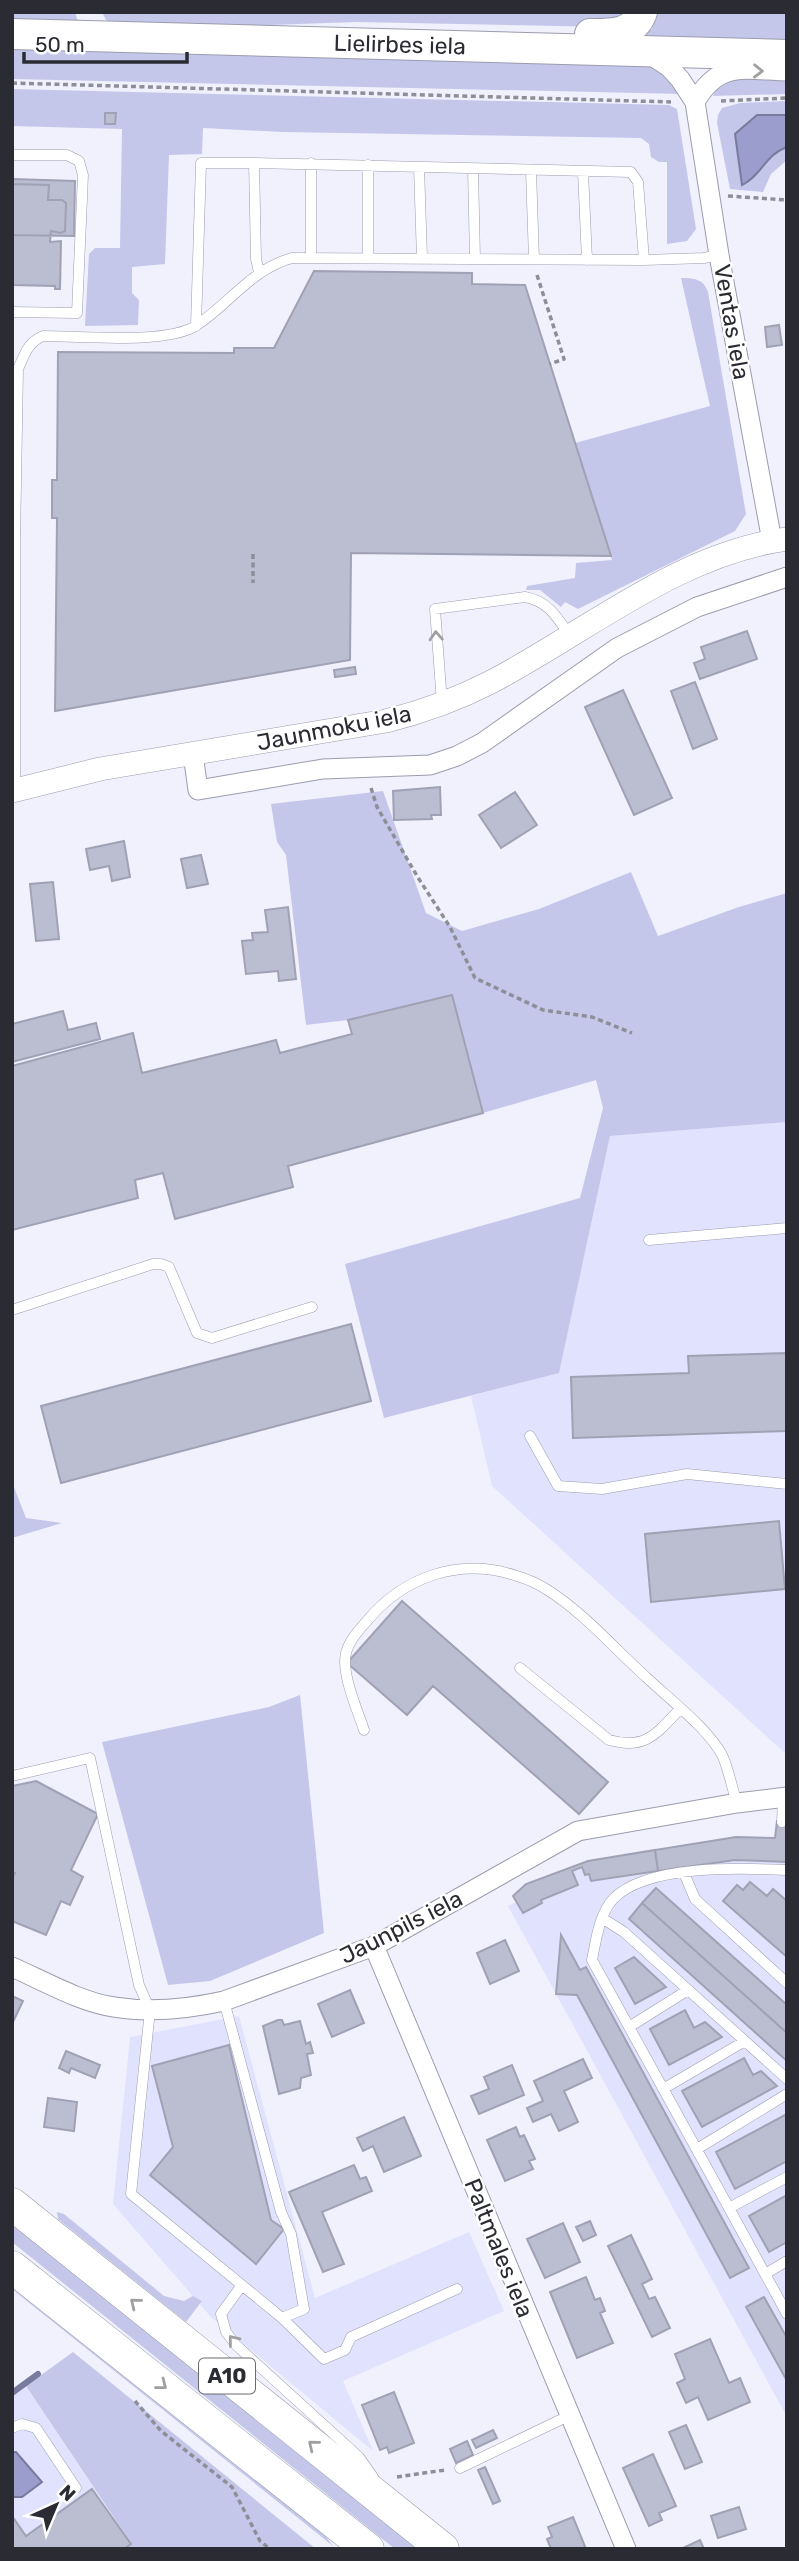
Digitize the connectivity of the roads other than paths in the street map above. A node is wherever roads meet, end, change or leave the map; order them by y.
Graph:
1 (88, 12) edge
2 (642, 12) edge
3 (12, 34) edge
4 (109, 36) junction
5 (300, 41) junction
6 (645, 51) junction
7 (787, 55) edge
8 (787, 71) edge
9 (695, 102) junction
10 (12, 155) edge
11 (254, 163) junction
12 (311, 163) junction
13 (369, 165) junction
14 (419, 167) junction
15 (473, 169) junction
16 (531, 171) junction
17 (583, 172) junction
18 (719, 254) junction
19 (311, 257) junction
20 (368, 258) junction
21 (422, 258) junction
22 (475, 259) junction
23 (587, 260) junction
24 (644, 260) junction
25 (535, 265) junction
26 (259, 271) junction
27 (12, 312) edge
28 (196, 326) junction
29 (779, 540) edge
30 (787, 577) edge
31 (599, 619) junction
32 (570, 637) junction
33 (617, 648) junction
34 (442, 704) junction
35 (193, 754) junction
36 (14, 790) edge
37 (787, 1228) edge
38 (649, 1240) dead end
39 (312, 1307) dead end
40 (12, 1310) edge
41 (530, 1436) dead end
42 (787, 1484) edge
43 (520, 1668) dead end
44 (680, 1709) junction
45 (364, 1730) dead end
46 (12, 1776) edge
47 (785, 1797) edge
48 (737, 1803) junction
49 (782, 1822) dead end
50 (784, 1872) edge
51 (684, 1873) junction
52 (602, 1918) junction
53 (374, 1946) junction
54 (12, 1967) edge
55 (787, 1983) edge
56 (688, 1990) junction
57 (224, 2001) junction
58 (150, 2010) junction
59 (629, 2027) junction
60 (745, 2041) junction
61 (787, 2079) edge
62 (663, 2089) junction
63 (787, 2095) edge
64 (696, 2149) junction
65 (787, 2177) edge
66 (12, 2204) edge
67 (729, 2208) junction
68 (787, 2261) edge
69 (12, 2267) edge
70 (765, 2274) junction
71 (242, 2285) junction
72 (457, 2289) dead end
73 (787, 2314) edge
74 (282, 2318) junction
75 (560, 2420) dead end
76 (12, 2428) edge
77 (460, 2468) road end
78 (76, 2488) dead end
79 (397, 2512) junction
80 (358, 2544) edge
81 (443, 2549) edge
82 (626, 2549) edge

1 - 4 main road
2 - 5 main road
3 - 4 main road, Lielirbes iela
4 - 5 main road, Lielirbes iela
5 - 6 main road, Lielirbes iela
6 - 7 main road, Lielirbes iela
6 - 9 street, Ventas iela
9 -> 8 street
9 - 18 street, Ventas iela
10 - 27 lane
11 - 12 lane
11 - 26 lane
11 - 28 lane
12 - 13 lane
12 - 19 lane
13 - 14 lane
13 - 20 lane
14 - 15 lane
14 - 21 lane
15 - 16 lane
15 - 22 lane
16 - 17 lane
16 - 25 lane
17 - 23 lane
17 - 24 lane
18 - 24 lane
18 - 29 street, Ventas iela
19 - 20 lane
19 - 26 lane
20 - 21 lane
21 - 22 lane
22 - 25 lane
23 - 24 lane
23 - 25 lane
26 - 28 lane
28 - 36 lane
29 - 31 street, Jaunmoku iela
30 - 33 street, Jaunmoku iela
31 - 32 street, Jaunmoku iela
31 - 33 street
32 - 34 street, Jaunmoku iela
34 -> 32 lane
33 - 35 street, Jaunmoku iela
34 - 35 street, Jaunmoku iela
35 - 36 street, Jaunmoku iela
37 - 38 lane
39 - 40 lane
41 - 42 lane
43 - 44 lane
44 - 45 lane
44 - 48 lane
46 - 58 lane
47 - 48 street, Jaunpils iela
47 - 49 lane
48 - 53 street, Jaunpils iela
50 - 51 lane
51 - 52 lane
51 - 55 lane
52 - 56 lane
52 - 59 lane
53 - 57 street, Jaunpils iela
53 - 82 street, Paltmales iela
54 - 58 street, Jaunpils iela
56 - 59 lane
56 - 60 lane
57 - 58 street, Jaunpils iela
57 - 74 lane
58 - 71 lane
59 - 62 lane
60 - 61 lane
60 - 62 lane
62 - 64 lane
63 - 64 lane
64 - 67 lane
65 - 67 lane
79 -> 66 highway, A10
67 - 70 lane
68 - 70 lane
69 -> 80 highway, A10
70 - 73 lane
71 - 74 lane
79 -> 71 lane
72 - 74 lane
75 - 77 lane
76 - 78 lane
79 - 81 highway, A10

